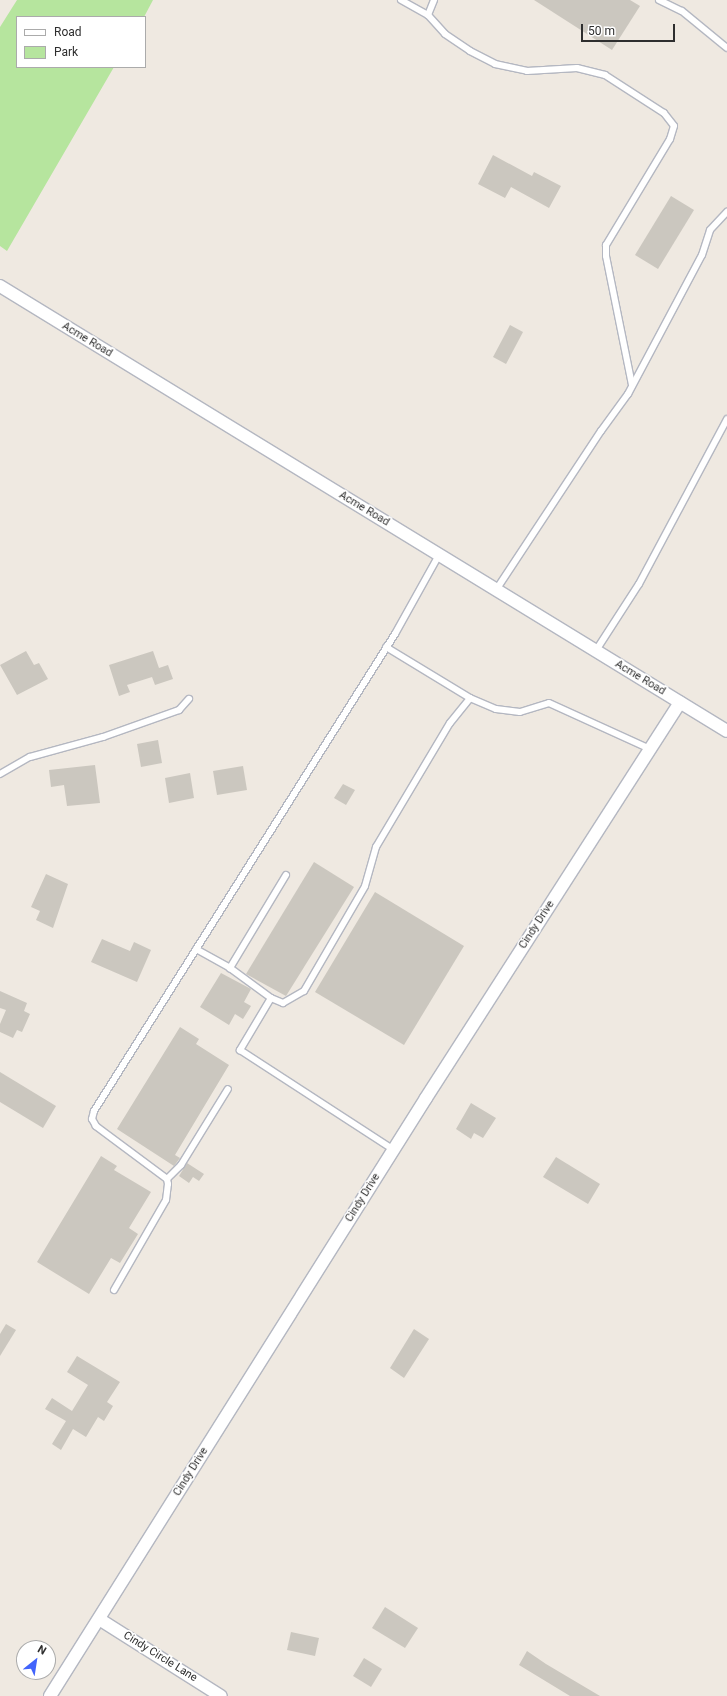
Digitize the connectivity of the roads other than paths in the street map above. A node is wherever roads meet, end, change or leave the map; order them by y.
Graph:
1 (400, 0) edge
2 (434, 0) edge
3 (659, 0) edge
4 (428, 15) junction
5 (727, 48) edge
6 (727, 212) edge
7 (0, 286) edge
8 (632, 386) junction
9 (727, 419) edge
10 (439, 555) junction
11 (496, 590) junction
12 (386, 647) junction
13 (596, 652) junction
14 (470, 698) junction
15 (189, 699) dead end
16 (680, 703) junction
17 (725, 727) edge
18 (650, 749) junction
19 (0, 774) edge
20 (286, 875) dead end
21 (196, 948) junction
22 (230, 968) junction
23 (271, 998) junction
24 (228, 1089) dead end
25 (394, 1150) junction
26 (167, 1179) junction
27 (114, 1290) dead end
28 (99, 1619) junction
29 (50, 1696) edge
30 (221, 1696) edge

1 - 4 lane
2 - 4 lane
3 - 5 lane
4 - 8 lane
6 - 8 lane
7 - 10 street, Acme Road
8 - 11 lane
9 - 13 lane
10 - 11 street, Acme Road
10 - 12 lane
11 - 13 street, Acme Road
12 - 14 lane
12 - 21 lane
13 - 16 street, Acme Road
14 - 18 lane
14 - 23 lane
15 - 19 lane
16 - 17 street, Acme Road
16 - 18 street, Cindy Drive
18 - 25 street, Cindy Drive
20 - 22 lane
21 - 22 lane
21 - 26 lane
22 - 23 lane
23 - 25 lane
24 - 26 lane
25 - 28 street, Cindy Drive
26 - 27 lane
28 - 29 street, Cindy Drive
28 - 30 street, Cindy Circle Lane

